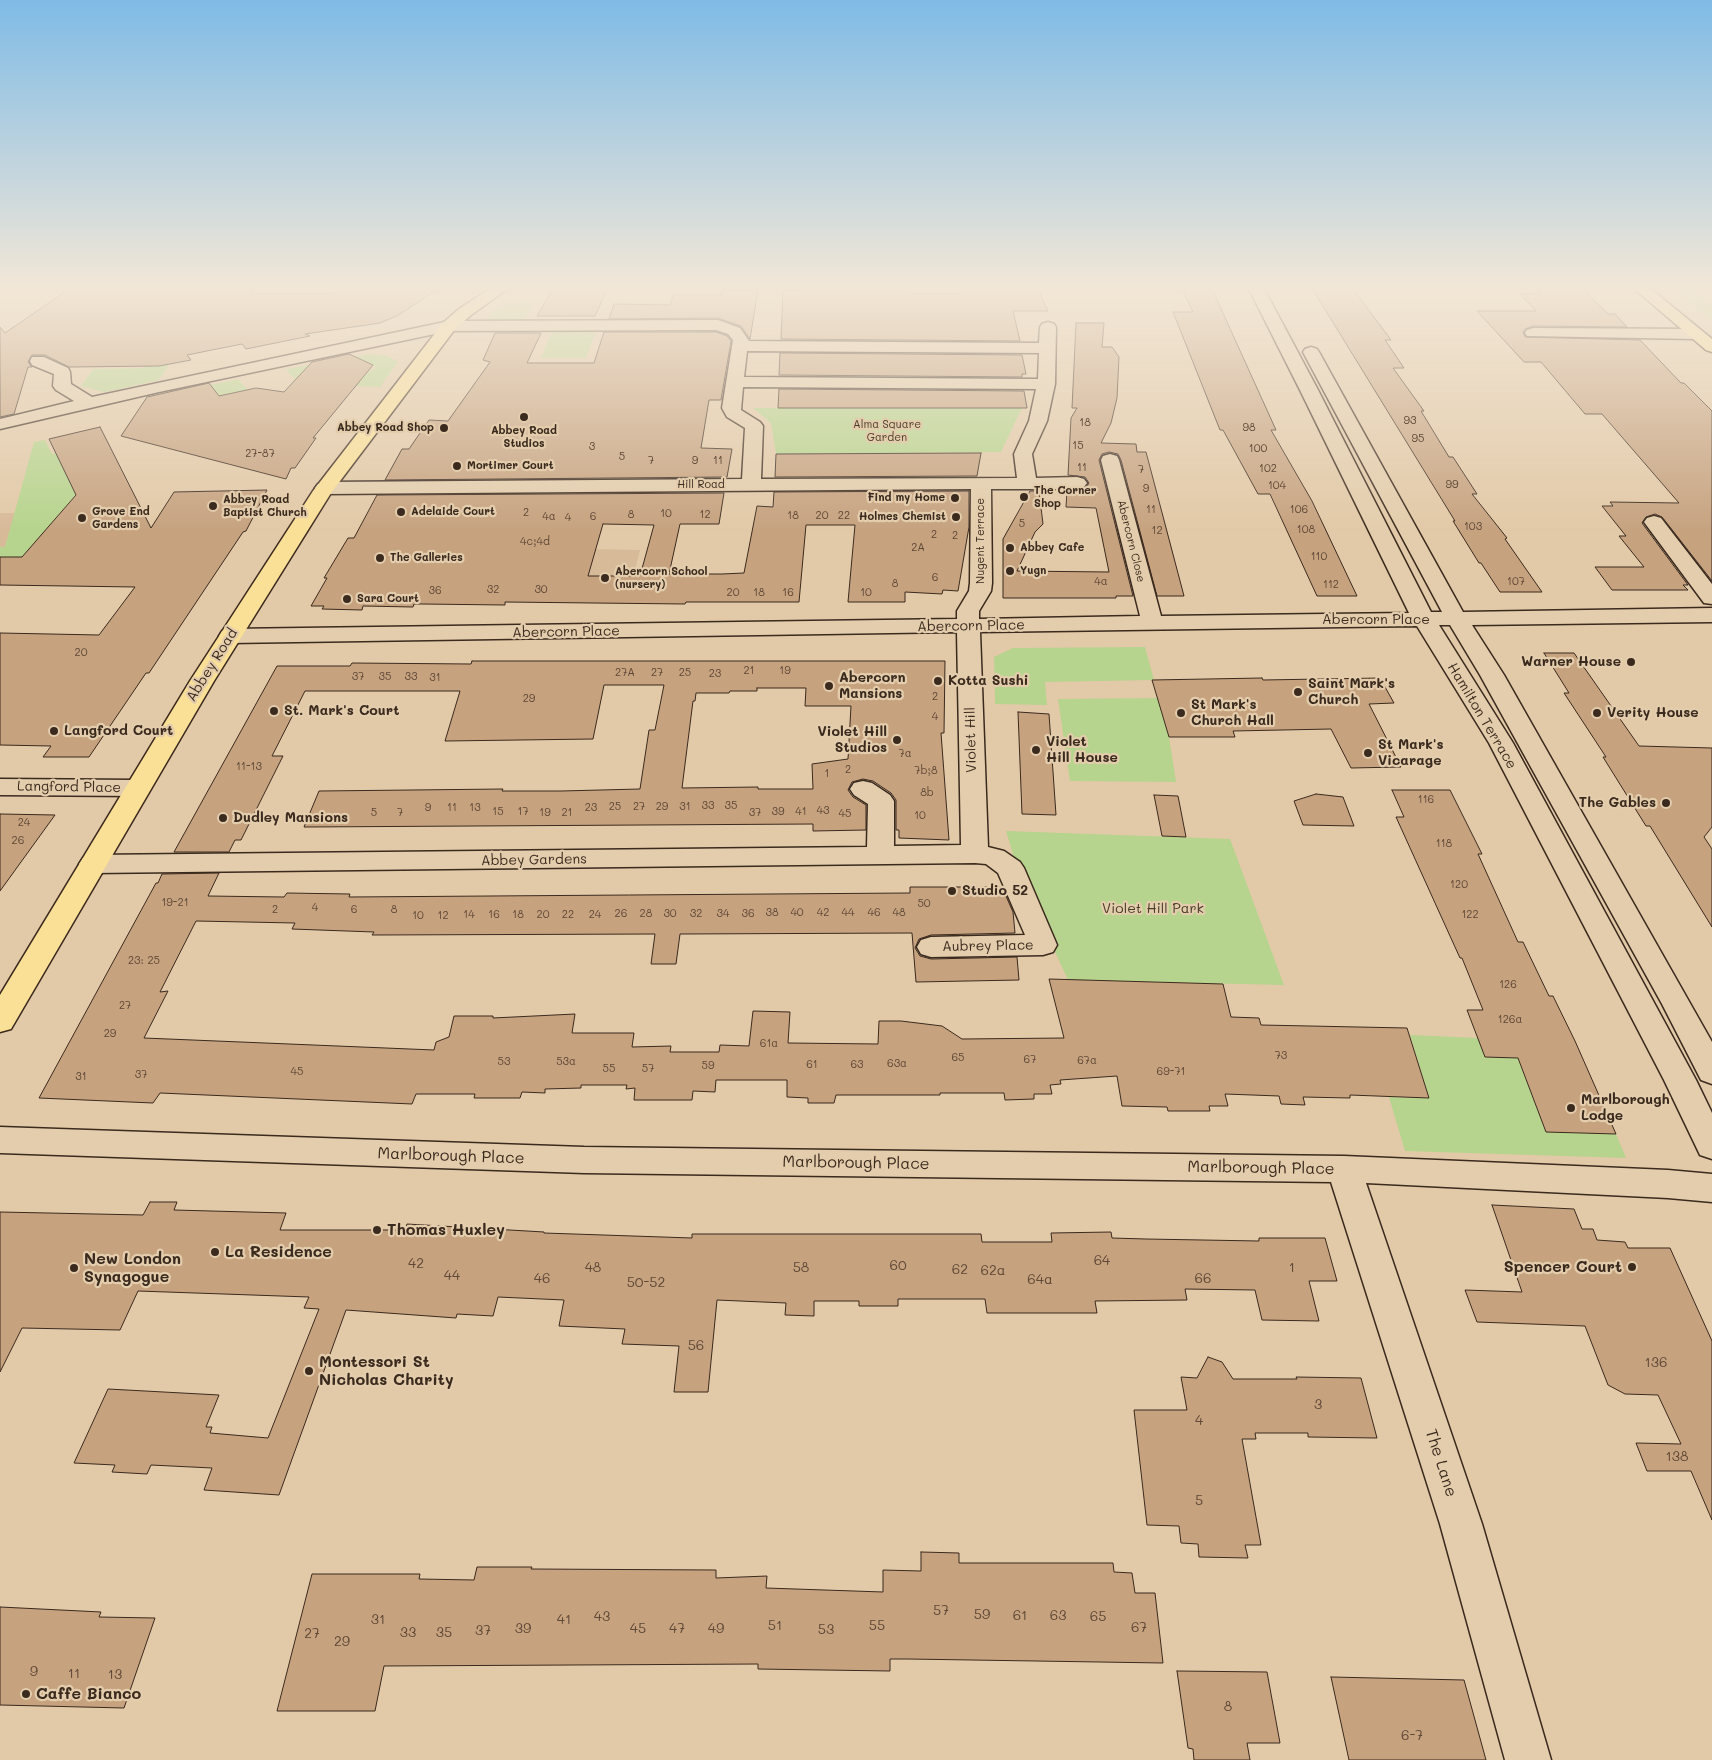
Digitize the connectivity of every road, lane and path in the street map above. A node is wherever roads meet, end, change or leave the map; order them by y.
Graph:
1 (51, 367) edge
2 (253, 367) edge
3 (417, 367) edge
4 (738, 367) edge
5 (1046, 367) edge
6 (1297, 367) edge
7 (1319, 367) edge
8 (736, 382) junction
9 (1046, 384) junction
10 (90, 404) junction
11 (0, 424) edge
12 (1110, 460) dead end
13 (1025, 482) junction
14 (981, 483) junction
15 (1076, 483) dead end
16 (751, 485) junction
17 (325, 488) junction
18 (1654, 522) dead end
19 (1712, 598) edge
20 (1712, 615) edge
21 (1456, 619) junction
22 (1424, 620) junction
23 (1152, 622) junction
24 (969, 626) junction
25 (230, 636) junction
26 (0, 787) edge
27 (138, 788) junction
28 (862, 788) dead end
29 (975, 854) junction
30 (880, 856) junction
31 (93, 864) junction
32 (931, 948) dead end
33 (0, 1021) edge
34 (1712, 1072) edge
35 (0, 1140) edge
36 (1712, 1146) edge
37 (1344, 1169) junction
38 (1712, 1188) edge
39 (1528, 1760) edge

1 - 10 street
2 - 10 street
3 - 17 main road, Abbey Road
4 - 8 street
5 - 9 street
6 - 22 street, Hamilton Terrace
7 - 21 street, Hamilton Terrace
8 - 9 street
8 - 16 street
9 - 13 street
10 - 11 street
12 - 23 street, Abercorn Close
13 - 14 street, Hill Road
13 - 15 street, Hill Road
14 - 16 street, Hill Road
14 - 24 street, Nugent Terrace
16 - 17 street, Hill Road
17 - 25 main road, Abbey Road
18 - 19 street
20 - 21 street, Abercorn Place
21 - 22 street, Abercorn Place
21 - 34 street, Hamilton Terrace
22 - 23 street, Abercorn Place
22 - 36 street, Hamilton Terrace
23 - 24 street, Abercorn Place
24 - 25 street, Abercorn Place
24 - 29 street, Violet Hill
25 - 27 main road, Abbey Road
26 - 27 street, Langford Place
27 - 31 main road, Abbey Road
28 - 30 street
29 - 30 street, Abbey Gardens
29 - 32 street, Aubrey Place
30 - 31 street, Abbey Gardens
31 - 33 main road, Abbey Road
35 - 37 street, Marlborough Place
37 - 38 street, Marlborough Place
37 - 39 street, The Lane

